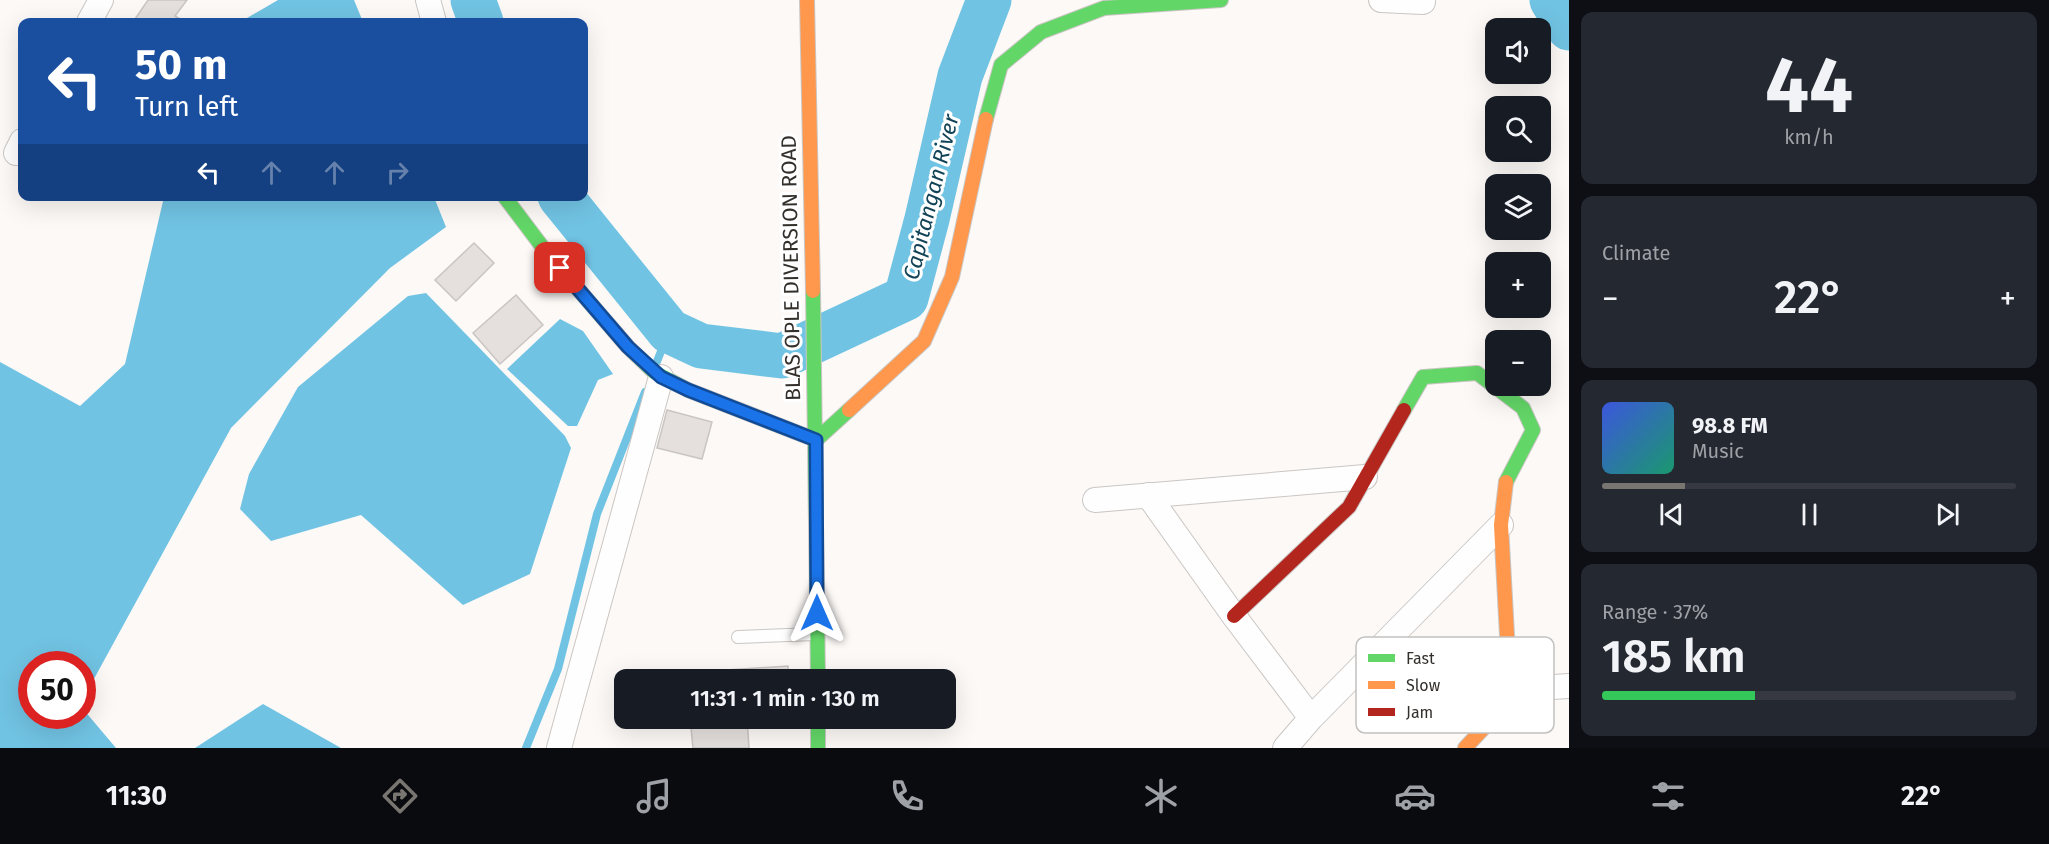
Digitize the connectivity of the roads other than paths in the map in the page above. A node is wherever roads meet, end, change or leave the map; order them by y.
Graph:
1 (101, 0) edge
2 (428, 0) edge
3 (807, 0) edge
4 (1221, 0) edge
5 (1382, 0) edge
6 (1423, 2) dead end
7 (91, 18) edge
8 (433, 18) edge
9 (508, 201) edge
10 (658, 374) junction
11 (816, 440) junction
12 (1365, 477) junction
13 (1148, 495) junction
14 (1095, 500) dead end
15 (1501, 525) junction
16 (1234, 616) junction
17 (817, 634) junction
18 (738, 637) dead end
19 (1391, 637) edge
20 (1507, 637) edge
21 (818, 669) edge
22 (1356, 672) edge
23 (1569, 686) edge
24 (1554, 687) edge
25 (1311, 718) junction
26 (818, 729) edge
27 (1479, 733) edge
28 (558, 748) edge
29 (818, 748) edge
30 (1285, 748) edge
31 (1465, 748) edge

1 - 7 street
2 - 8 street
3 - 11 street, BLAS OPLE DIVERSION ROAD
4 - 11 street
5 - 6 street
9 - 10 street
10 - 11 street
10 - 28 street
11 - 17 street, BLAS OPLE DIVERSION ROAD
12 - 13 street
12 - 15 street
12 - 16 street
13 - 14 street
13 - 16 street
15 - 19 street
15 - 20 street
16 - 25 street
17 - 18 lane
17 - 21 street, BLAS OPLE DIVERSION ROAD
22 - 25 street
23 - 24 street
25 - 30 street
26 - 29 street
27 - 31 street

